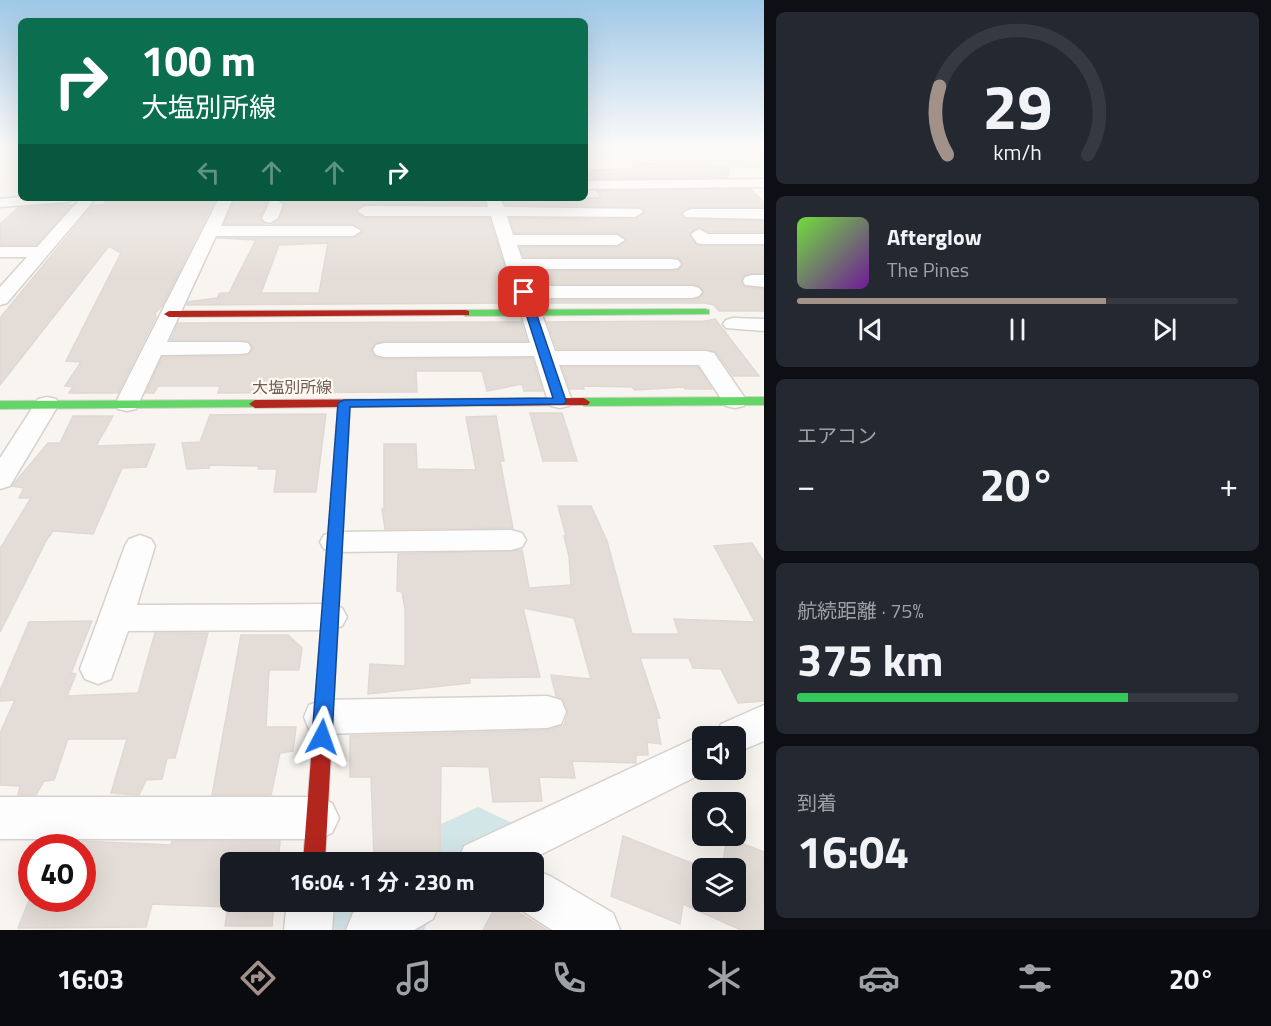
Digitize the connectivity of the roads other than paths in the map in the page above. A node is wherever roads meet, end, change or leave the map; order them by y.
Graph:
1 (27, 201) edge
2 (86, 201) edge
3 (225, 201) edge
4 (0, 203) edge
5 (495, 205) edge
6 (365, 211) dead end
7 (635, 212) dead end
8 (691, 214) dead end
9 (764, 214) edge
10 (307, 219) dead end
11 (213, 225) junction
12 (353, 231) dead end
13 (699, 234) dead end
14 (764, 239) edge
15 (507, 240) junction
16 (617, 240) dead end
17 (0, 252) edge
18 (42, 252) junction
19 (515, 264) junction
20 (672, 264) dead end
21 (0, 268) edge
22 (28, 268) junction
23 (524, 292) junction
24 (692, 292) dead end
25 (0, 298) edge
26 (705, 312) dead end
27 (531, 313) junction
28 (169, 314) junction
29 (733, 324) dead end
30 (764, 325) edge
31 (240, 348) dead end
32 (152, 349) junction
33 (384, 350) dead end
34 (544, 354) junction
35 (764, 400) edge
36 (560, 401) junction
37 (735, 401) junction
38 (344, 403) junction
39 (0, 405) edge
40 (47, 405) junction
41 (127, 405) junction
42 (0, 480) edge
43 (511, 540) dead end
44 (335, 542) junction
45 (140, 546) dead end
46 (330, 617) junction
47 (115, 618) junction
48 (98, 669) dead end
49 (547, 712) dead end
50 (323, 717) junction
51 (692, 758) edge
52 (0, 818) edge
53 (317, 818) junction
54 (315, 852) edge
55 (503, 852) edge
56 (544, 898) edge
57 (310, 912) edge
58 (308, 930) edge
59 (596, 930) edge

1 - 4 street
2 - 18 street
3 - 11 street
5 - 6 street
5 - 7 street
5 - 15 street
8 - 9 street
10 - 11 street
11 - 12 street
11 - 28 street
13 - 14 street
15 - 16 street
15 - 19 street
17 - 18 street
18 - 22 street
19 - 20 street
19 - 23 street
21 - 22 street
22 - 25 street
23 - 24 street
23 - 27 street
26 - 27 street
27 - 28 street
27 - 34 street
28 - 32 street
29 - 30 street
31 - 32 street
32 - 41 street
33 - 34 street
34 - 36 street
34 - 37 street
35 - 37 street, 大塩別所線
36 - 37 street, 大塩別所線
36 - 38 street, 大塩別所線
38 - 41 street, 大塩別所線
38 - 44 street
39 - 40 street, 大塩別所線
40 - 41 street, 大塩別所線
40 - 42 street
43 - 44 street
44 - 46 street
45 - 47 street
46 - 47 street
46 - 50 street
47 - 48 street
49 - 50 street
50 - 53 street
51 - 55 street
52 - 53 street
53 - 54 street
56 - 59 street
57 - 58 street

